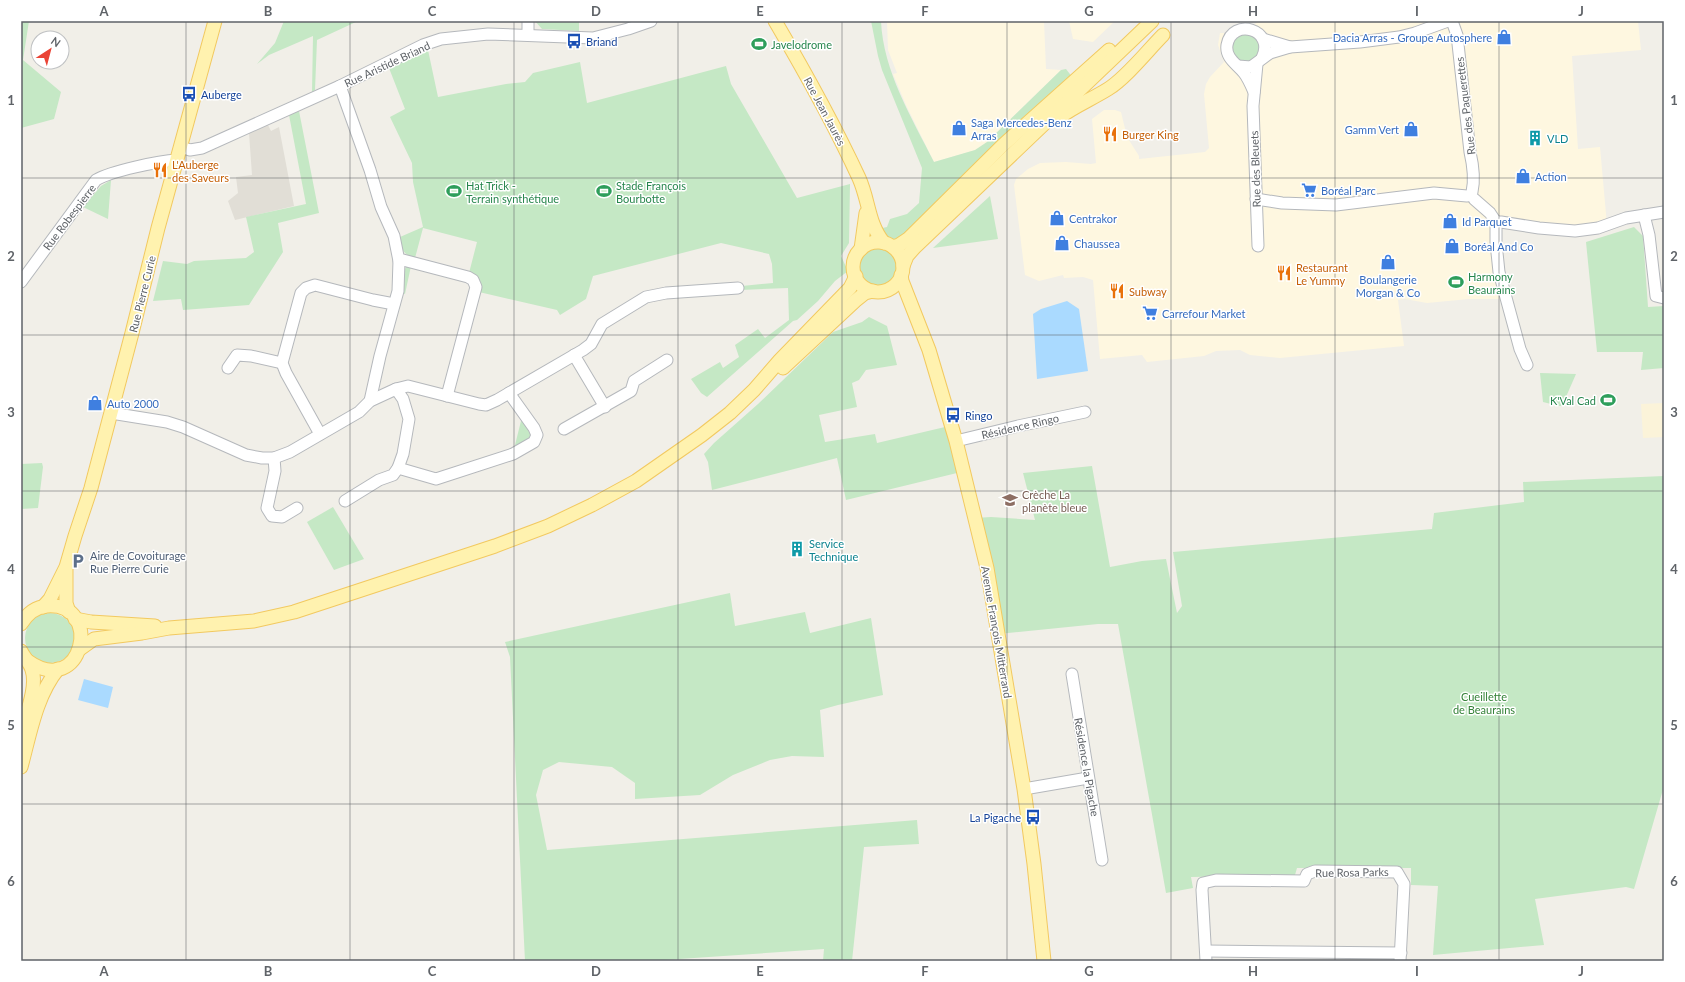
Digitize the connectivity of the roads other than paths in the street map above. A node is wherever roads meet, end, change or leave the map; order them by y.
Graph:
1 (215, 21) edge
2 (528, 21) edge
3 (651, 21) edge
4 (775, 21) edge
5 (1142, 21) edge
6 (1152, 21) edge
7 (1448, 21) edge
8 (1452, 21) edge
9 (528, 34) junction
10 (1163, 35) dead end
11 (1263, 38) junction
12 (1290, 47) junction
13 (1260, 61) junction
14 (1238, 66) junction
15 (340, 86) junction
16 (1254, 92) junction
17 (181, 148) junction
18 (1015, 153) junction
19 (177, 160) junction
20 (1471, 196) junction
21 (1256, 199) junction
22 (866, 205) junction
23 (1664, 212) edge
24 (1644, 215) junction
25 (1496, 222) junction
26 (889, 245) junction
27 (1258, 246) dead end
28 (861, 249) junction
29 (399, 261) junction
30 (902, 270) junction
31 (856, 276) junction
32 (21, 282) edge
33 (738, 288) dead end
34 (888, 290) junction
35 (873, 291) junction
36 (1664, 298) edge
37 (394, 304) junction
38 (914, 311) junction
39 (578, 352) junction
40 (667, 360) dead end
41 (282, 363) junction
42 (1527, 365) dead end
43 (228, 368) dead end
44 (396, 389) junction
45 (754, 390) junction
46 (509, 393) junction
47 (447, 396) junction
48 (370, 401) junction
49 (605, 406) junction
50 (1085, 412) dead end
51 (111, 413) junction
52 (564, 429) dead end
53 (320, 434) junction
54 (956, 441) junction
55 (274, 458) junction
56 (398, 468) junction
57 (345, 501) dead end
58 (297, 508) dead end
59 (66, 567) junction
60 (43, 607) junction
61 (26, 612) edge
62 (72, 615) junction
63 (21, 624) edge
64 (169, 628) junction
65 (80, 649) junction
66 (25, 656) edge
67 (58, 669) junction
68 (1072, 674) dead end
69 (21, 734) edge
70 (21, 767) edge
71 (1088, 778) junction
72 (1024, 789) junction
73 (1102, 860) dead end
74 (1206, 956) edge
75 (1400, 957) edge
76 (1044, 961) edge

1 - 17 main road, Rue Pierre Curie
2 - 9 street
3 - 9 street, Rue Aristide Briand
4 - 22 main road, Rue Jean Jaurès
5 - 26 main road
6 - 18 main road
7 - 12 street
8 - 20 street, Rue des Paquerettes
9 - 15 street, Rue Aristide Briand
10 - 18 main road
11 - 12 street
11 - 13 street
11 - 14 street
12 - 13 street
13 - 14 street
13 - 16 street, Rue des Bleuets
14 - 16 street
15 - 17 street, Rue Aristide Briand
15 - 29 street
16 - 21 street, Rue des Bleuets
17 - 19 main road, Rue Pierre Curie
18 - 30 main road
19 - 32 street, Rue Robespierre
19 - 51 main road, Rue Pierre Curie
20 - 21 street
20 - 25 street
21 - 27 street, Rue des Bleuets
22 - 26 main road
22 - 28 main road
23 - 24 street
24 - 25 street
24 - 36 street
25 - 42 street
26 - 28 main road
26 - 30 main road
28 - 31 main road
29 - 37 street
29 - 47 street
30 - 34 main road
30 - 38 main road, Avenue François Mitterrand
31 - 35 main road
31 - 45 main road
33 - 39 street
34 - 35 main road
34 - 38 main road
35 - 45 main road
37 - 41 street
37 - 48 street
38 - 54 main road, Avenue François Mitterrand
39 - 46 street
39 - 49 street
40 - 49 street
41 - 43 street
41 - 53 street
44 - 47 street
44 - 48 street
44 - 56 street
45 - 64 main road
46 - 47 street
46 - 56 street
48 - 53 street
49 - 52 street
50 - 54 street, Résidence Ringo
51 - 55 street
51 - 59 main road, Rue Pierre Curie
53 - 55 street
54 - 72 main road, Avenue François Mitterrand
55 - 58 street
56 - 57 street
59 - 60 main road, Rue Pierre Curie
59 - 62 main road, Rue Pierre Curie
60 - 61 main road
60 - 62 main road
61 - 63 main road
62 - 64 main road
62 - 65 main road, Rue Pierre Curie
64 - 65 main road
65 - 67 main road
66 - 67 main road
66 - 69 main road
67 - 70 main road
68 - 71 street, Résidence la Pigache
71 - 72 street
71 - 73 street, Résidence la Pigache
72 - 76 main road, Avenue François Mitterrand
74 - 75 street
74 - 75 street, Rue Rosa Parks

